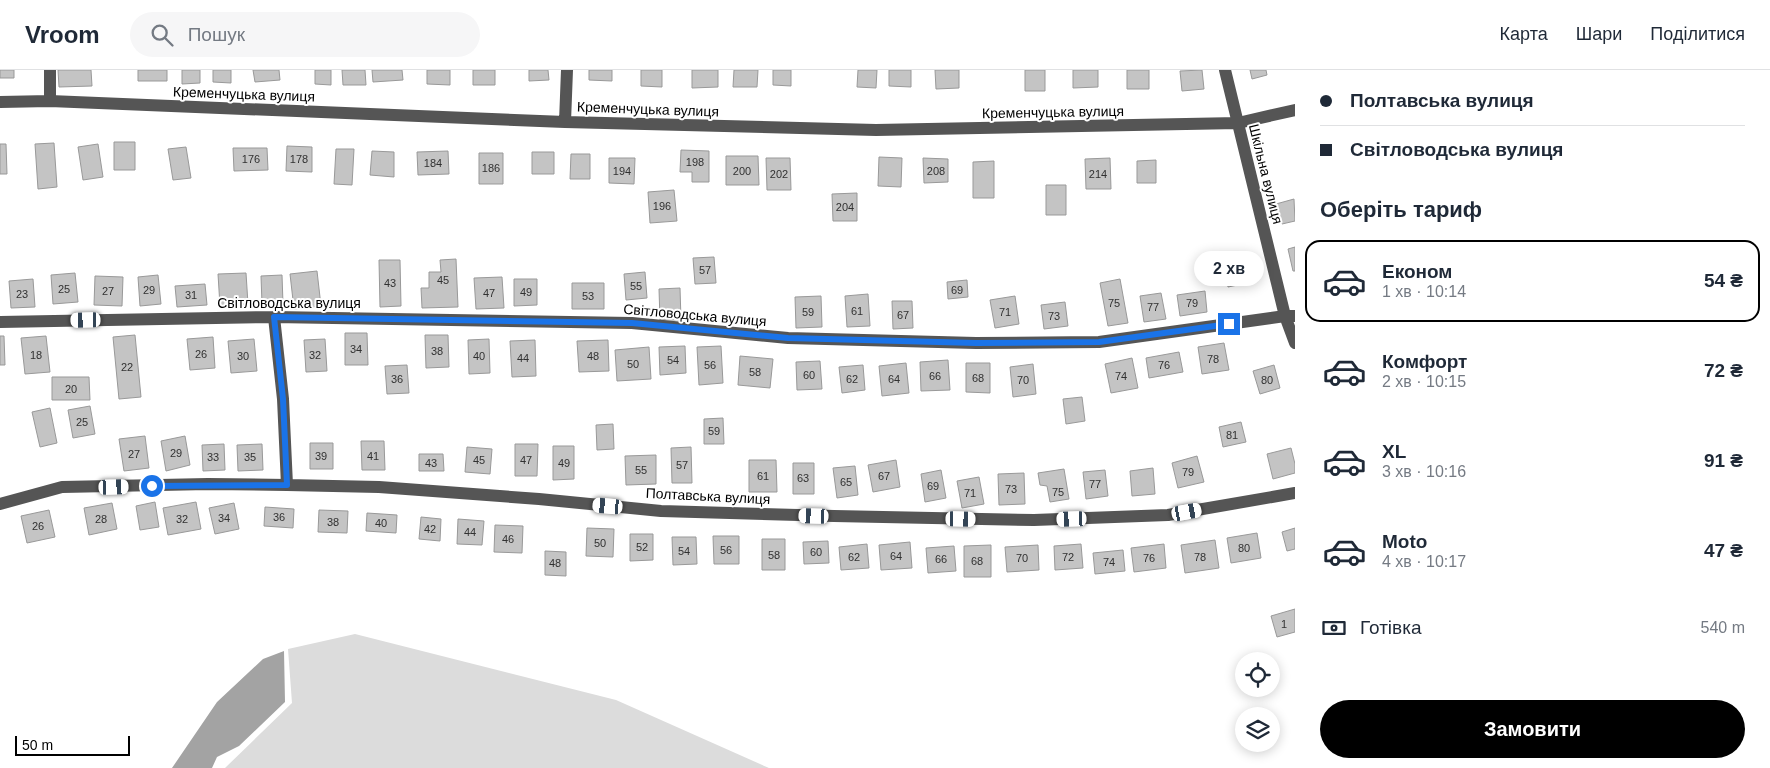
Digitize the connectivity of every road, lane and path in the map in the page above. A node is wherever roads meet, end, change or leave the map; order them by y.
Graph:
1 (50, 70) edge
2 (567, 70) edge
3 (1225, 70) edge
4 (50, 101) junction
5 (0, 102) edge
6 (1295, 110) edge
7 (565, 122) junction
8 (1238, 122) junction
9 (1290, 316) edge
10 (274, 317) junction
11 (0, 322) edge
12 (1295, 343) edge
13 (287, 485) junction
14 (1295, 493) edge
15 (0, 504) edge

1 - 4 street
2 - 7 street
3 - 8 street, Шкільна вулиця
4 - 5 street, Кременчуцька вулиця
4 - 7 street, Кременчуцька вулиця
6 - 8 street, Кременчуцька вулиця
7 - 8 street, Кременчуцька вулиця
8 - 9 street, Шкільна вулиця
9 - 10 street, Світловодська вулиця
9 - 12 street, Шкільна вулиця
10 - 11 street, Світловодська вулиця
10 - 13 street
13 - 14 street, Полтавська вулиця
13 - 15 street, Полтавська вулиця

